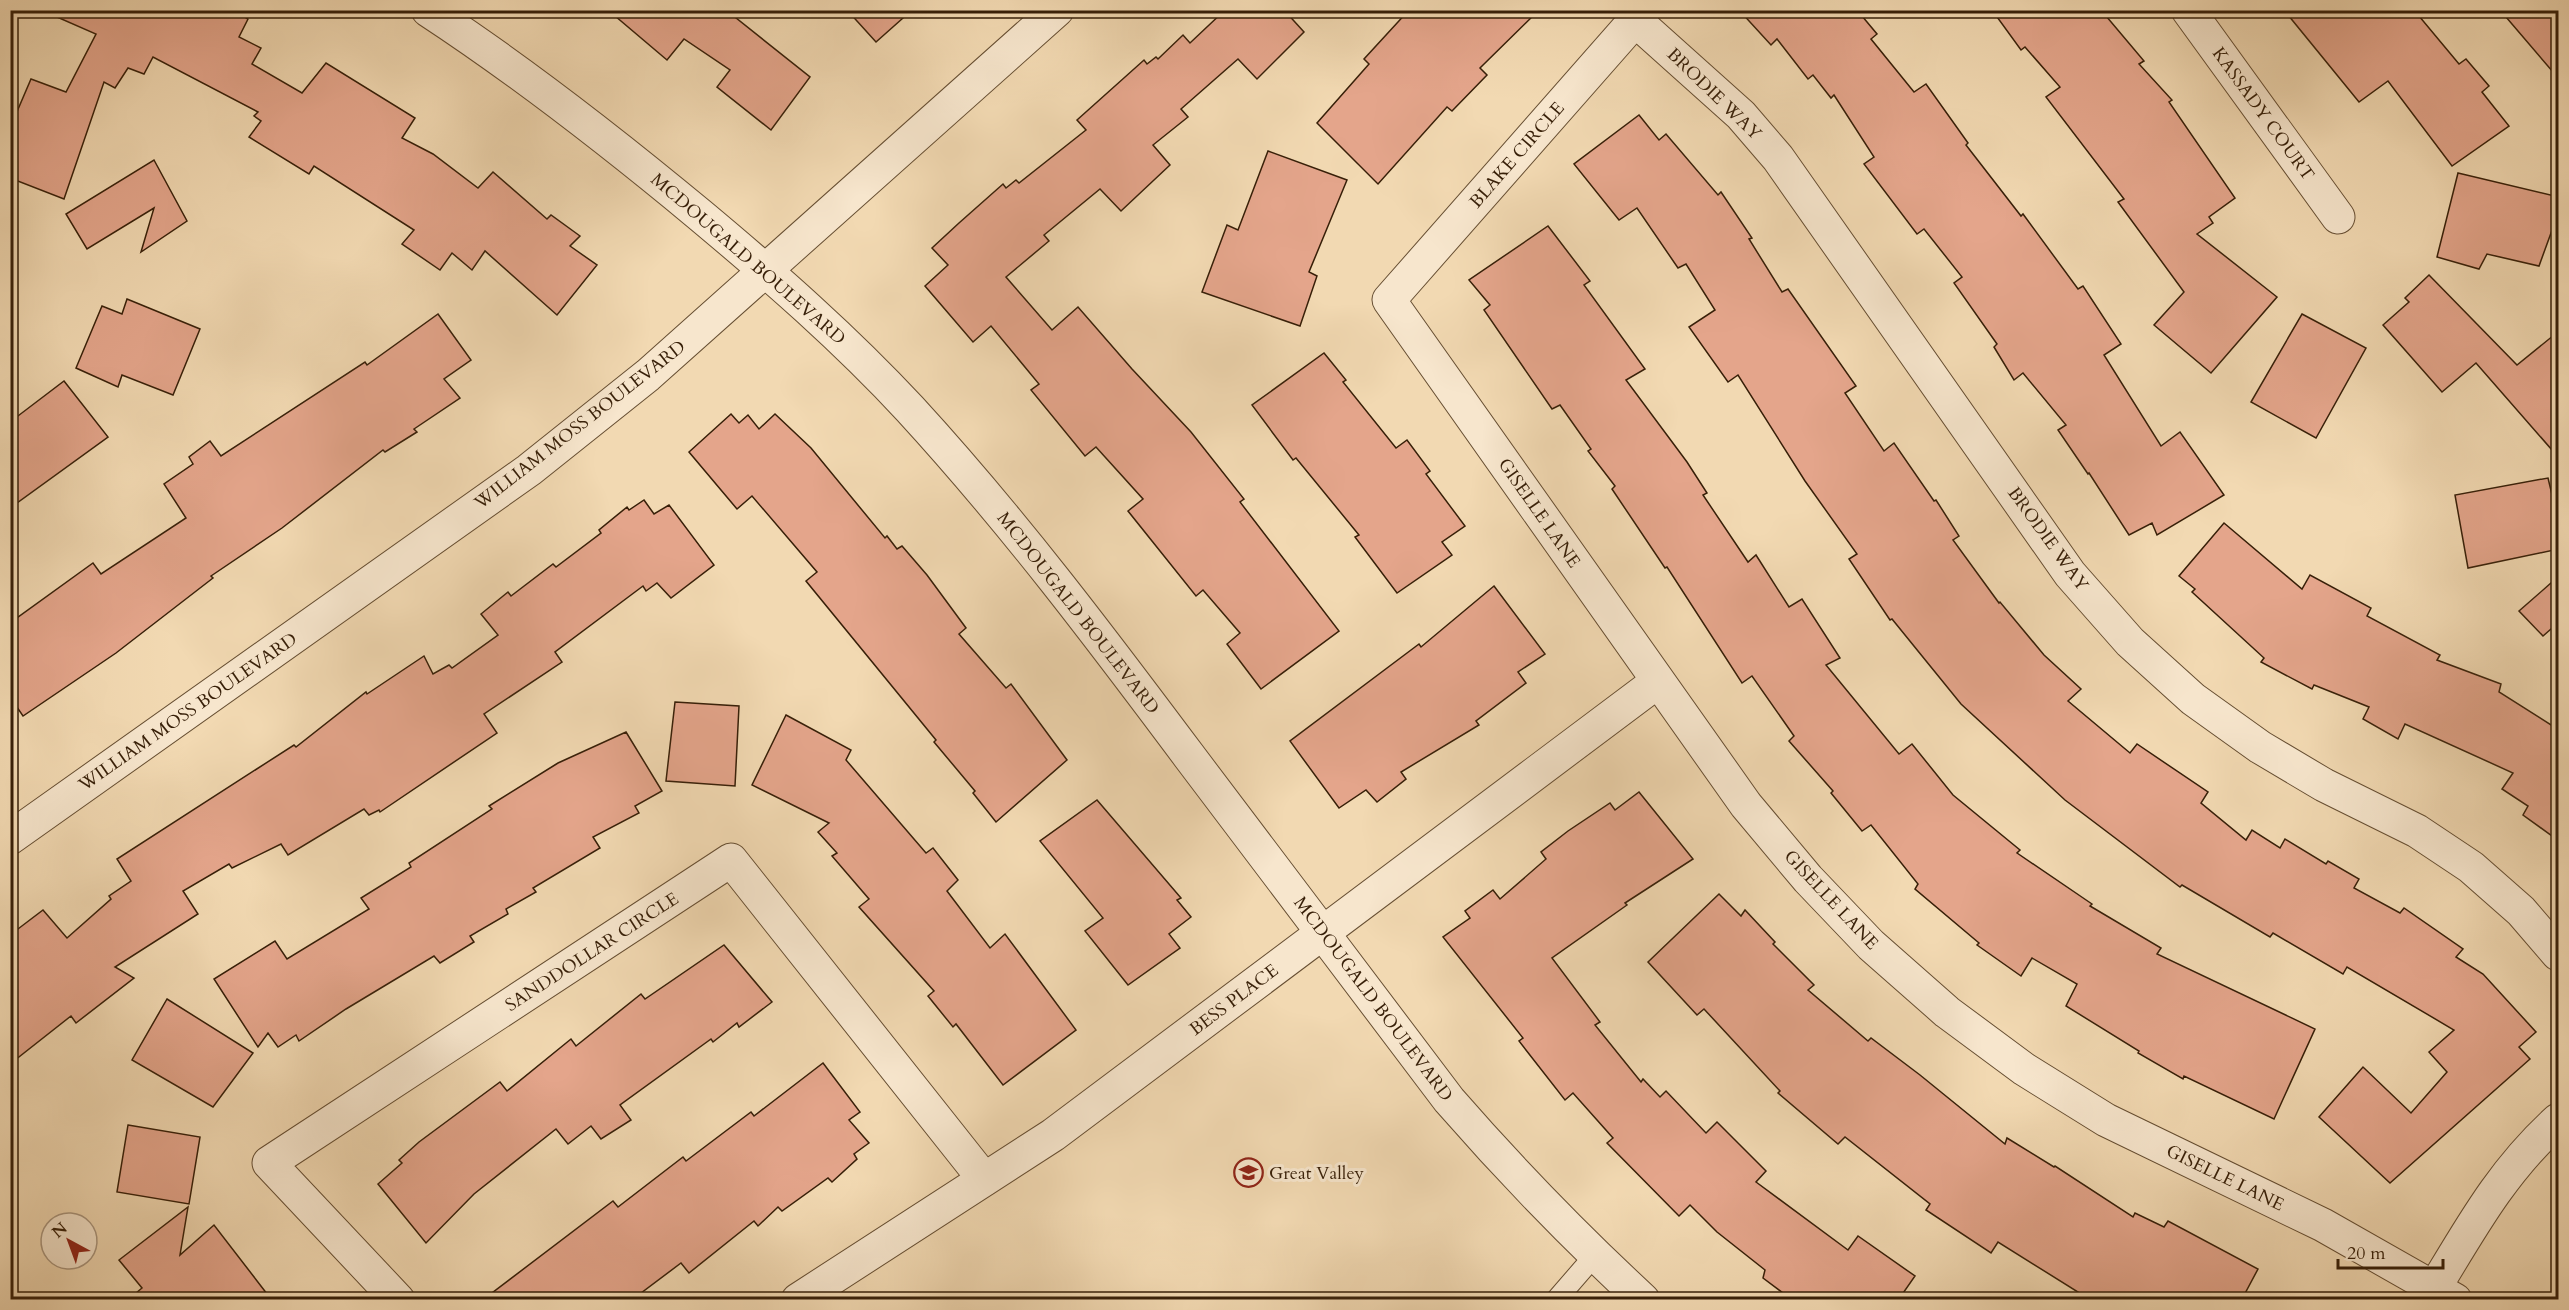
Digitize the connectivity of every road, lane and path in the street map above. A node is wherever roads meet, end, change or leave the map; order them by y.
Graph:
1 (428, 10) edge
2 (1057, 10) edge
3 (2188, 10) edge
4 (1640, 15) edge
5 (2338, 217) dead end
6 (765, 269) junction
7 (1389, 300) joint
8 (1657, 682) junction
9 (10, 838) edge
10 (1323, 933) junction
11 (2559, 954) edge
12 (2559, 1120) edge
13 (984, 1179) junction
14 (1595, 1255) junction
15 (2445, 1293) edge
16 (398, 1299) edge
17 (798, 1299) edge
18 (1556, 1299) edge
19 (1643, 1299) edge

1 - 6 street, MCDOUGALD BOULEVARD
2 - 6 street, WILLIAM MOSS BOULEVARD
3 - 5 street, KASSADY COURT
4 - 7 street, BLAKE CIRCLE
4 - 11 street, BRODIE WAY
6 - 9 street, WILLIAM MOSS BOULEVARD
6 - 10 street, MCDOUGALD BOULEVARD
7 - 8 street, GISELLE LANE
8 - 10 street, BESS PLACE
8 - 15 street, GISELLE LANE
10 - 13 street, BESS PLACE
10 - 14 street, MCDOUGALD BOULEVARD
12 - 15 street
13 - 16 street, SANDDOLLAR CIRCLE
13 - 17 street, BESS PLACE
14 - 18 lane
14 - 19 street, MCDOUGALD BOULEVARD

